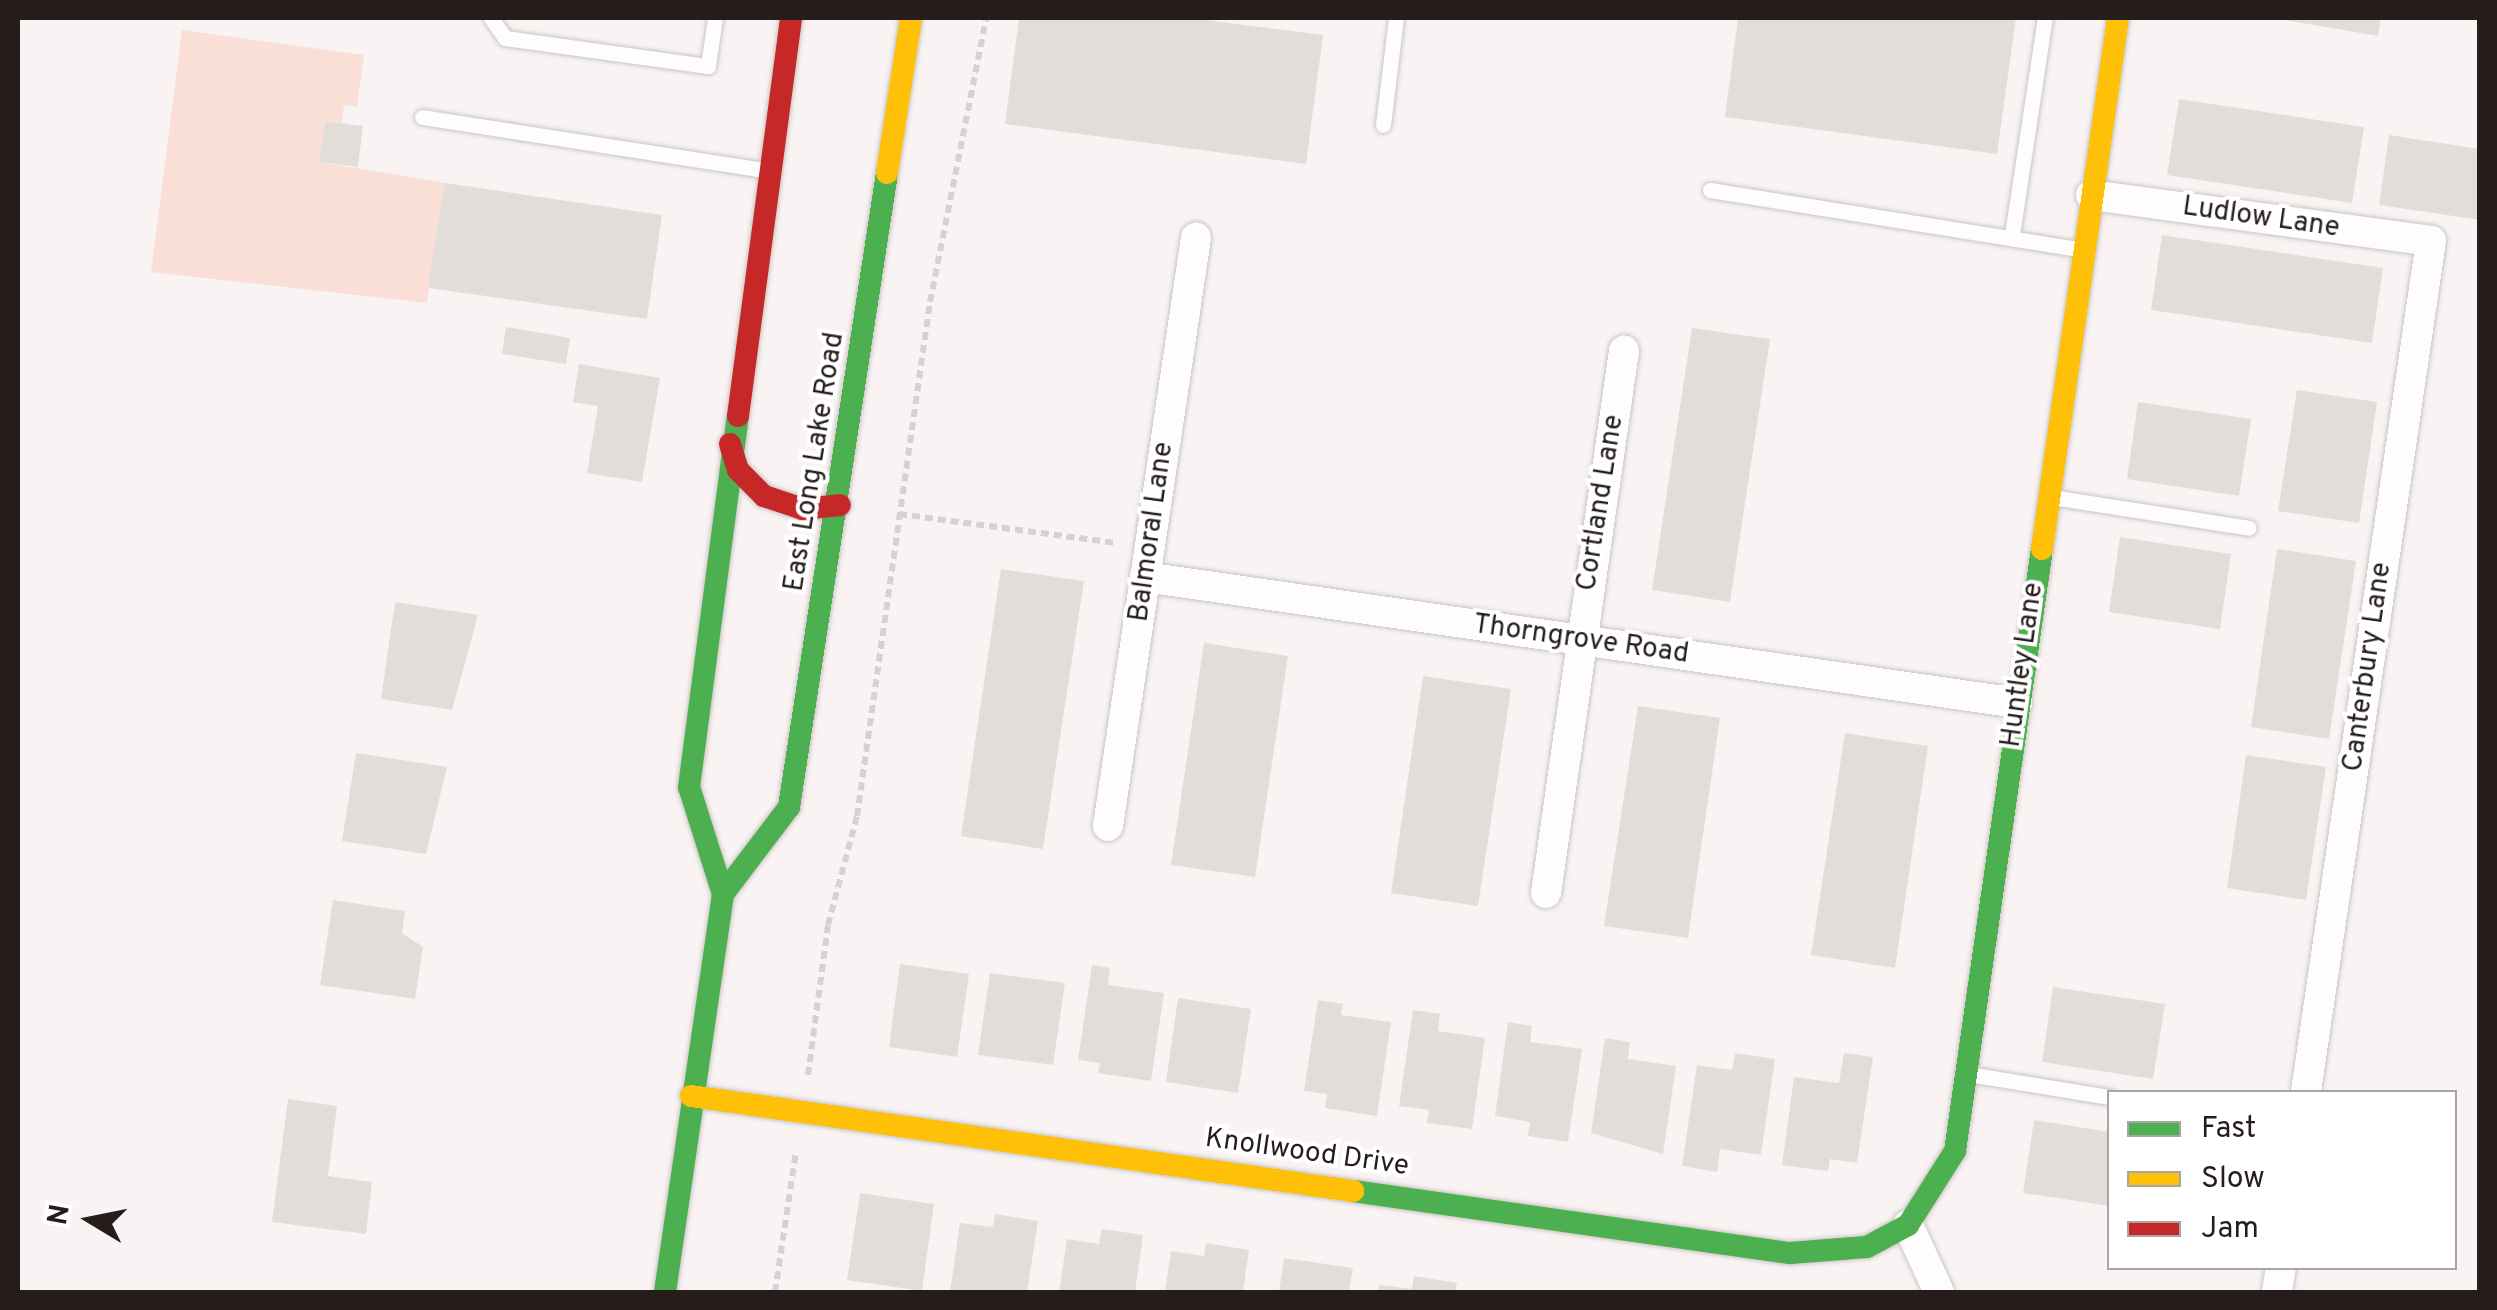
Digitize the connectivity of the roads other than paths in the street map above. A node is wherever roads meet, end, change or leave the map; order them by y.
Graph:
1 (491, 18) edge
2 (716, 18) edge
3 (790, 18) edge
4 (911, 18) edge
5 (1396, 18) edge
6 (2045, 18) edge
7 (2118, 18) edge
8 (422, 117) dead end
9 (1383, 125) dead end
10 (769, 171) junction
11 (1710, 190) dead end
12 (2092, 194) junction
13 (2012, 235) junction
14 (1196, 238) dead end
15 (2431, 242) joint
16 (2084, 250) junction
17 (1624, 351) dead end
18 (730, 444) junction
19 (2048, 497) junction
20 (840, 505) junction
21 (2249, 528) dead end
22 (1147, 562) junction
23 (1580, 640) junction
24 (2018, 702) junction
25 (1108, 826) dead end
26 (1546, 893) dead end
27 (723, 894) junction
28 (1966, 1074) junction
29 (2306, 1090) edge
30 (691, 1096) junction
31 (2107, 1098) edge
32 (1908, 1225) junction
33 (665, 1292) edge
34 (1939, 1292) edge

1 - 2 lane
3 - 10 street, East Long Lake Road
4 - 20 street, East Long Lake Road
5 - 9 lane
6 - 13 lane
7 - 12 street, Huntley Lane
8 - 10 lane
10 - 18 street, East Long Lake Road
11 - 13 lane
12 - 15 street, Ludlow Lane
12 - 16 street, Huntley Lane
13 - 16 lane
14 - 22 street, Balmoral Lane
15 - 29 street, Canterbury Lane
16 - 19 street, Huntley Lane
17 - 23 street, Cortland Lane
18 - 20 street
18 - 27 street, East Long Lake Road
19 - 21 lane
19 - 24 street, Huntley Lane
20 - 27 street, East Long Lake Road
22 - 23 street, Thorngrove Road
22 - 25 street, Balmoral Lane
23 - 24 street, Thorngrove Road
23 - 26 street, Cortland Lane
24 - 28 street, Huntley Lane
27 - 30 street, East Long Lake Road
28 - 31 lane
28 - 32 street, Huntley Lane
30 - 32 street, Knollwood Drive
30 - 33 street, East Long Lake Road
32 - 34 street

